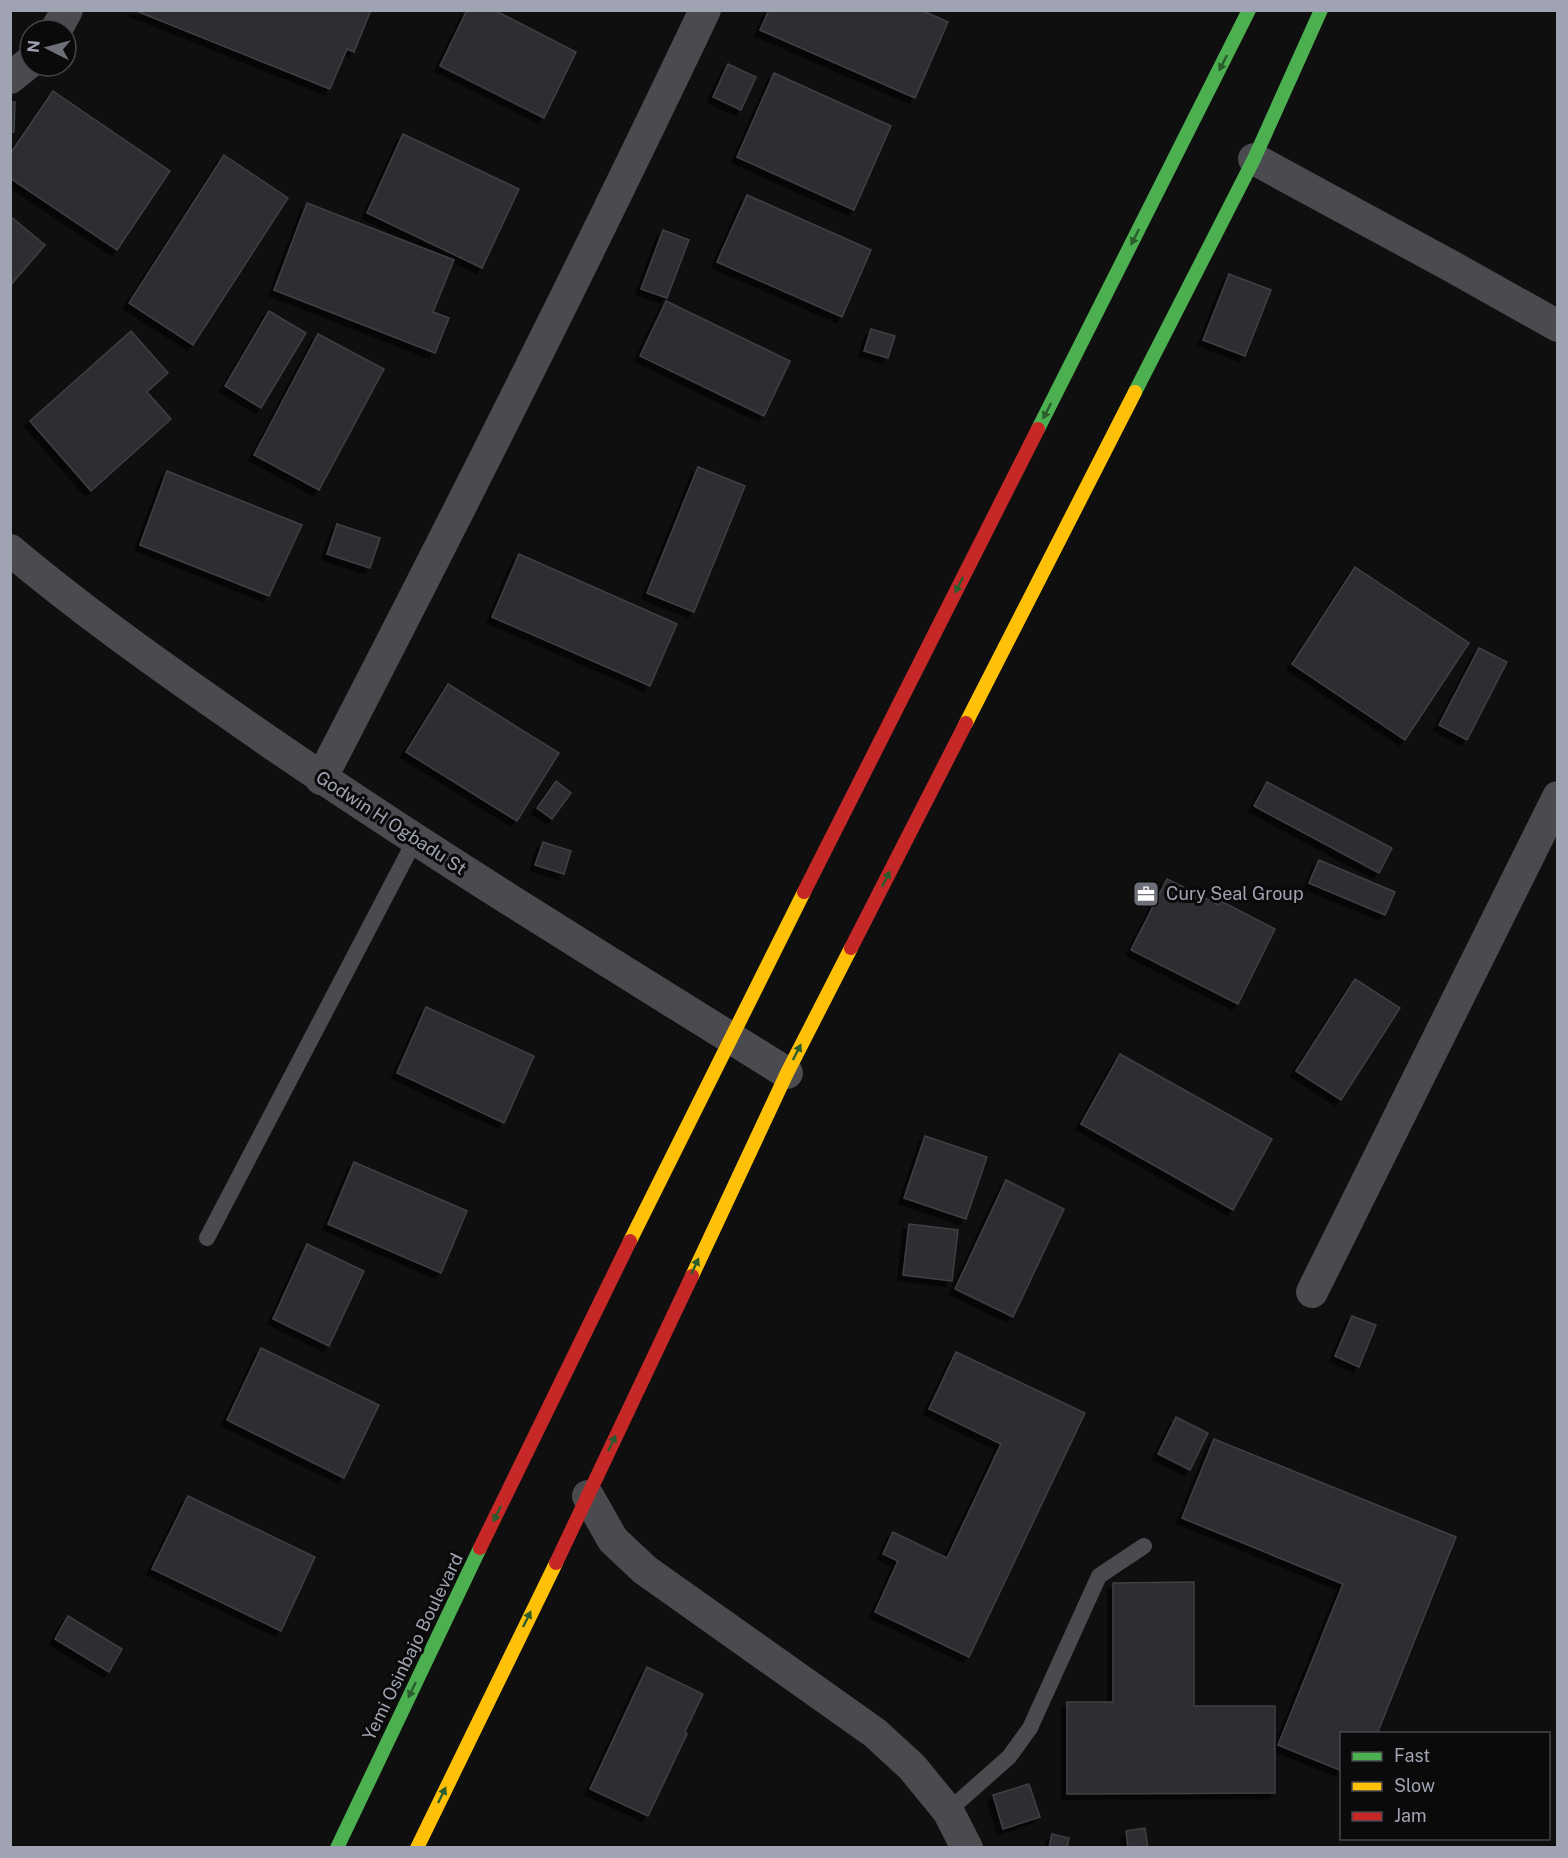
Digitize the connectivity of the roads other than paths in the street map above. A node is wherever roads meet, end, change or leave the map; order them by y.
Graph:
1 (705, 10) edge
2 (1249, 10) edge
3 (1321, 10) edge
4 (1254, 159) junction
5 (1557, 326) edge
6 (10, 550) edge
7 (321, 779) junction
8 (1557, 797) edge
9 (415, 840) junction
10 (730, 1037) junction
11 (786, 1073) junction
12 (207, 1238) dead end
13 (1312, 1292) dead end
14 (588, 1496) junction
15 (1144, 1546) dead end
16 (948, 1811) junction
17 (337, 1848) edge
18 (417, 1848) edge
19 (968, 1848) edge

1 - 7 street
2 -> 10 main road, Yemi Osinbajo Boulevard
3 - 4 main road
4 - 5 street
11 -> 4 main road
6 - 7 street, Godwin H Ogbadu St
7 - 9 street, Godwin H Ogbadu St
8 - 13 street
9 - 10 street, Godwin H Ogbadu St
9 - 12 lane
10 - 11 street, Godwin H Ogbadu St
10 -> 17 main road, Yemi Osinbajo Boulevard
14 -> 11 main road
14 - 16 street
18 -> 14 main road
15 - 16 lane
16 - 19 street

